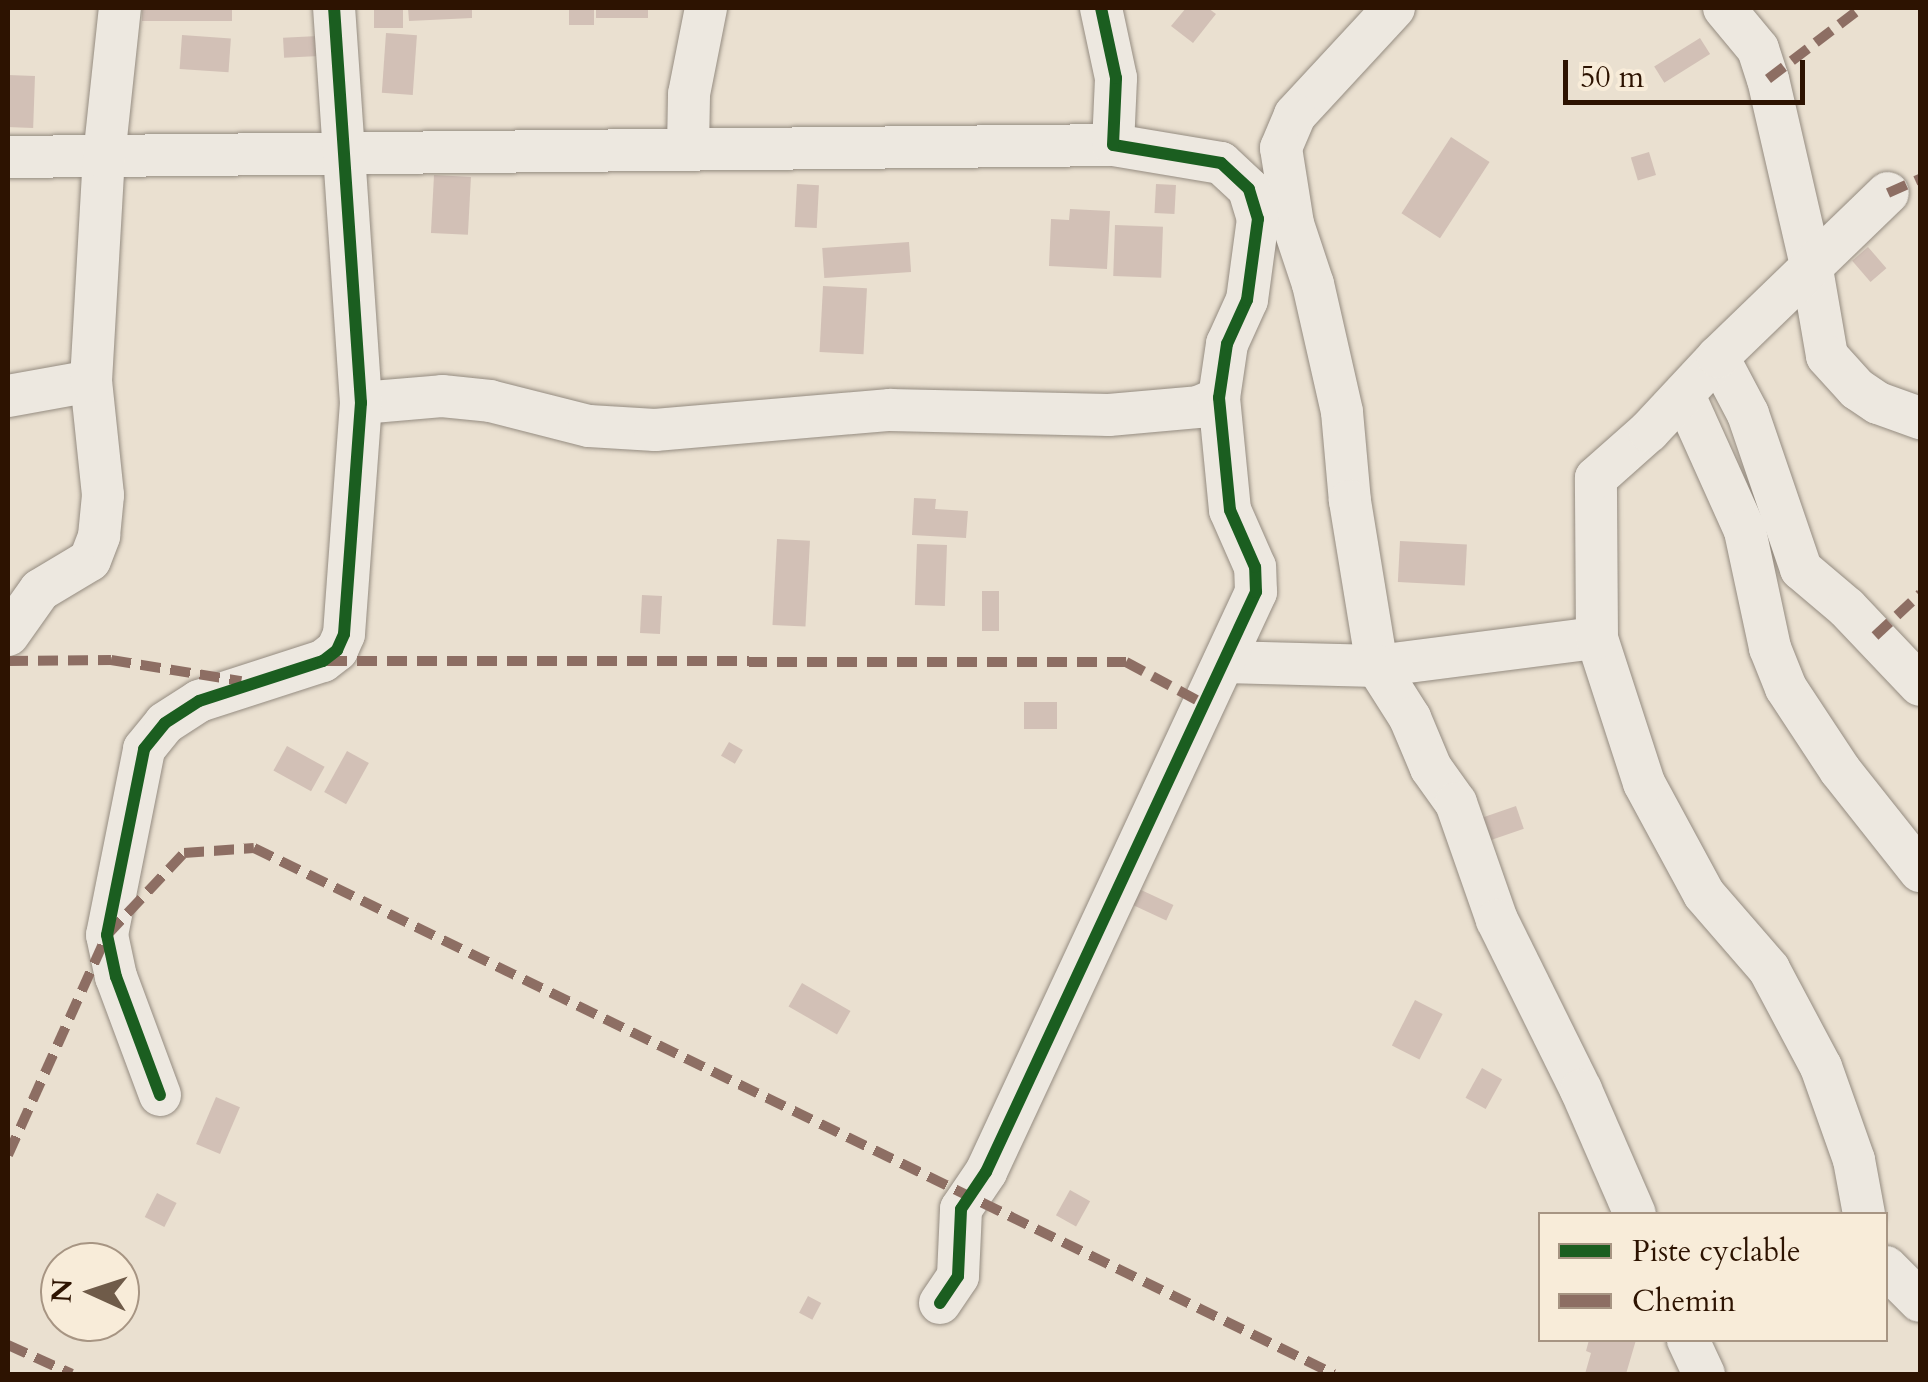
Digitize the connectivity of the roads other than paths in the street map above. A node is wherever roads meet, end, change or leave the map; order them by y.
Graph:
1 (120, 8) edge
2 (334, 8) edge
3 (706, 8) edge
4 (1101, 8) edge
5 (1394, 8) edge
6 (1724, 8) edge
7 (1114, 145) junction
8 (688, 148) junction
9 (342, 154) junction
10 (104, 157) junction
11 (8, 158) edge
12 (1888, 193) dead end
13 (1812, 269) junction
14 (1718, 357) junction
15 (90, 381) junction
16 (1684, 395) junction
17 (8, 396) edge
18 (1219, 398) junction
19 (361, 404) junction
20 (1920, 418) edge
21 (8, 635) edge
22 (1597, 638) junction
23 (1224, 662) junction
24 (1377, 666) junction
25 (1920, 685) edge
26 (1920, 872) edge
27 (160, 1095) dead end
28 (1633, 1212) edge
29 (1864, 1212) edge
30 (1888, 1268) edge
31 (1920, 1302) edge
32 (940, 1303) dead end
33 (1689, 1342) edge
34 (1704, 1374) edge

1 - 10 street
2 - 9 street
3 - 8 street
4 - 7 street
5 - 24 street
6 - 13 street
7 - 8 street
7 - 18 street
8 - 9 street
9 - 10 street
9 - 19 street
10 - 11 street
10 - 15 street
12 - 13 street
13 - 14 street
13 - 20 street
14 - 16 street
14 - 25 street
15 - 17 street
15 - 21 street
16 - 22 street
16 - 26 street
18 - 19 street
18 - 23 street
19 - 27 street
22 - 24 street
22 - 29 street
23 - 24 street
23 - 32 street
24 - 28 street
30 - 31 street
33 - 34 street

